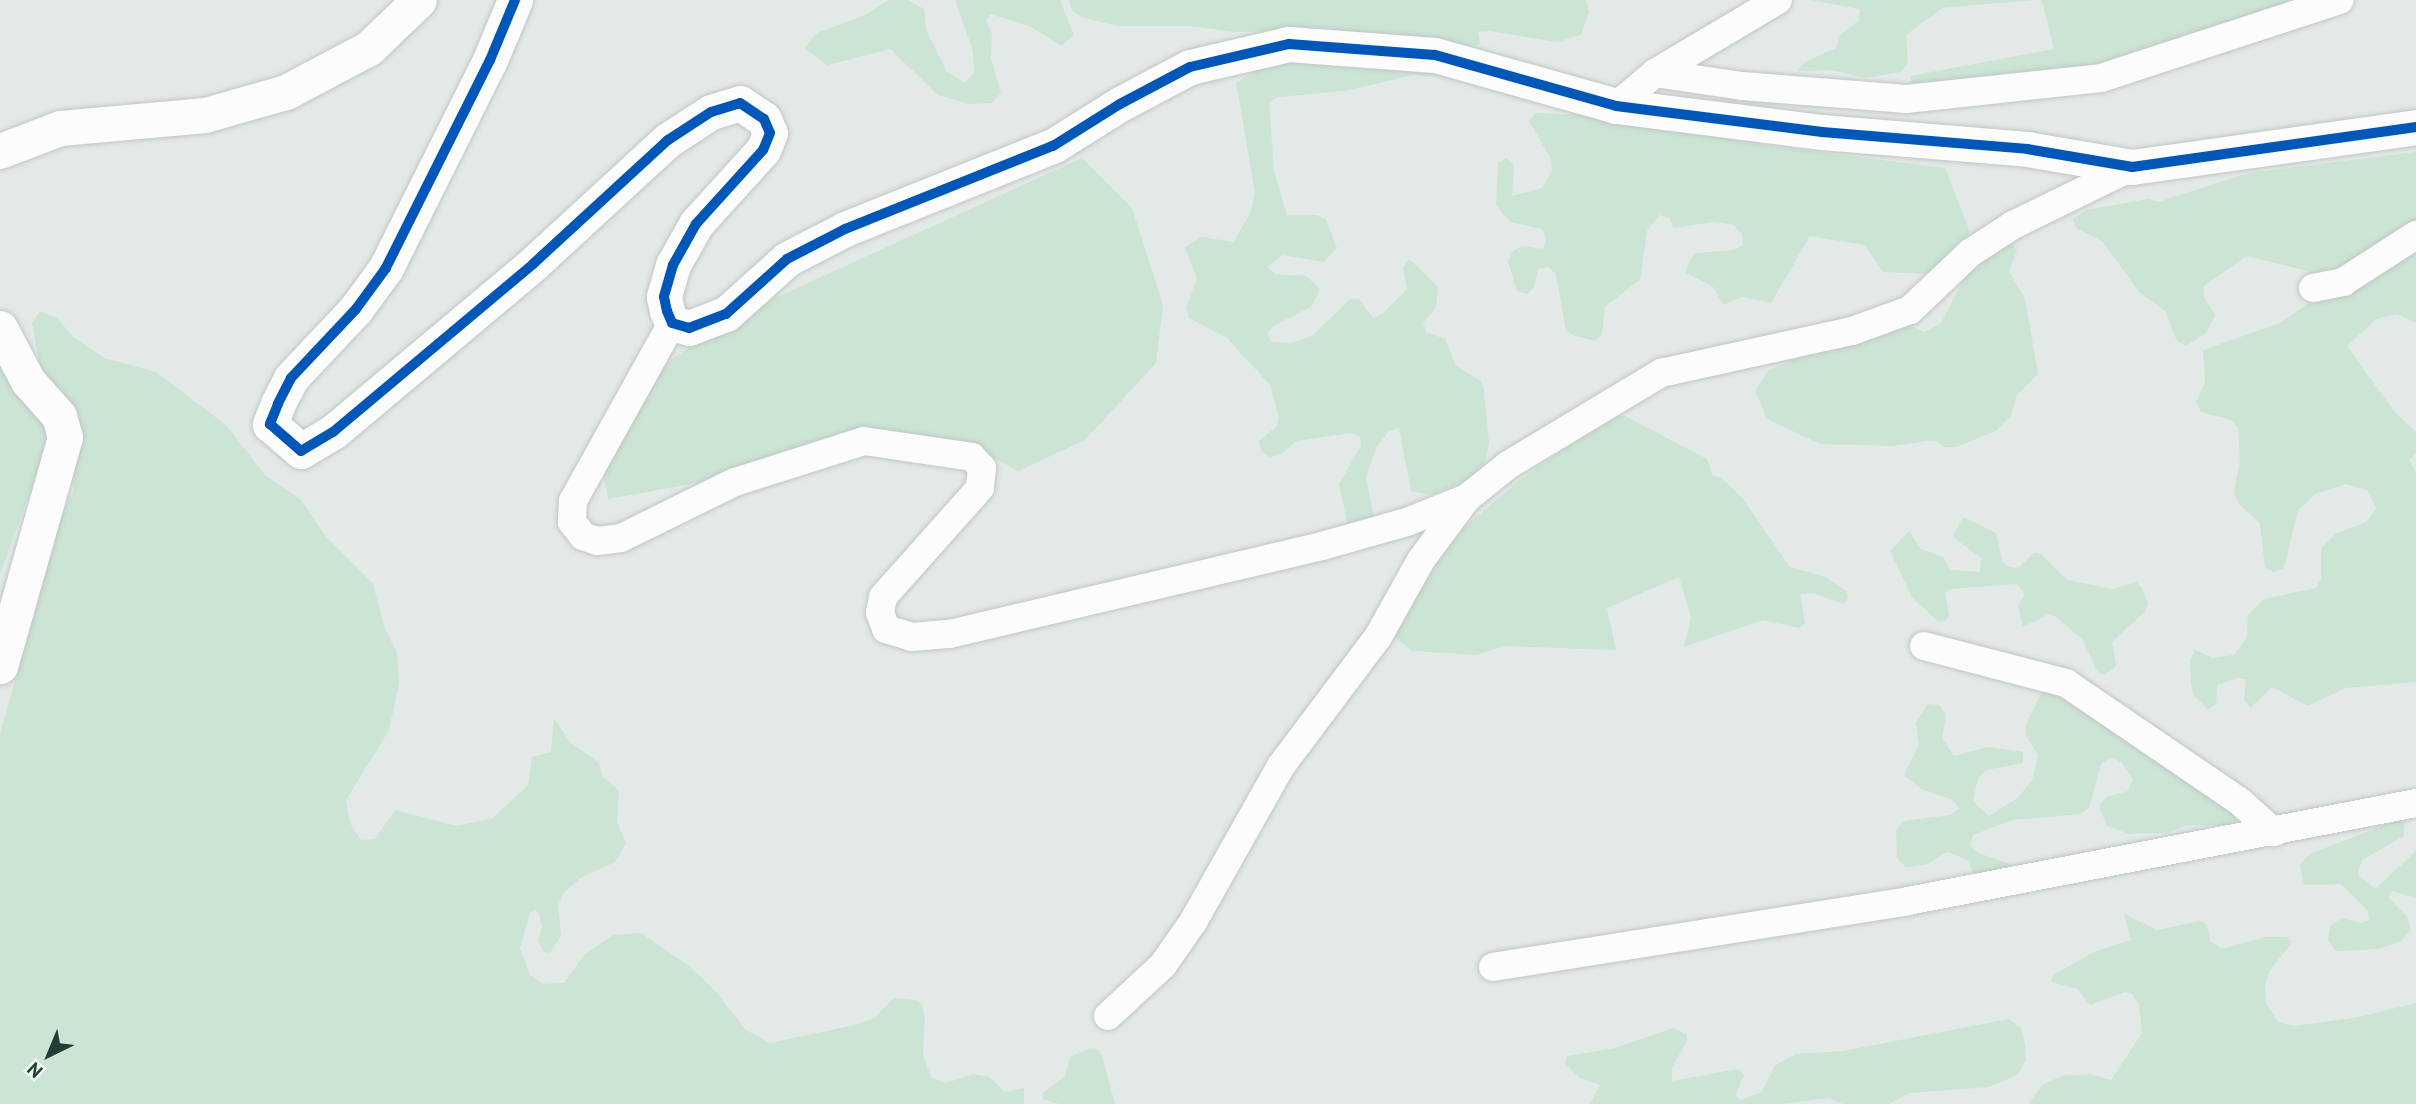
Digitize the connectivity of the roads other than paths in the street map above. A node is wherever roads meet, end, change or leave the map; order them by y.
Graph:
1 (419, 0) edge
2 (515, 0) edge
3 (1778, 0) edge
4 (2340, 0) edge
5 (1655, 73) junction
6 (1616, 106) junction
7 (2416, 127) edge
8 (0, 152) edge
9 (2133, 167) junction
10 (2416, 235) edge
11 (2313, 288) dead end
12 (672, 323) junction
13 (0, 328) edge
14 (1467, 498) junction
15 (1924, 646) dead end
16 (0, 666) edge
17 (2416, 803) edge
18 (2274, 832) junction
19 (1493, 967) dead end
20 (1108, 1016) dead end

1 - 8 street
2 - 12 street
3 - 5 street
4 - 5 street
5 - 6 street
6 - 9 street
6 - 12 street
7 - 9 street
9 - 14 street
10 - 11 street
12 - 14 street
13 - 16 street
14 - 20 street
15 - 18 street
17 - 18 street
18 - 19 street

